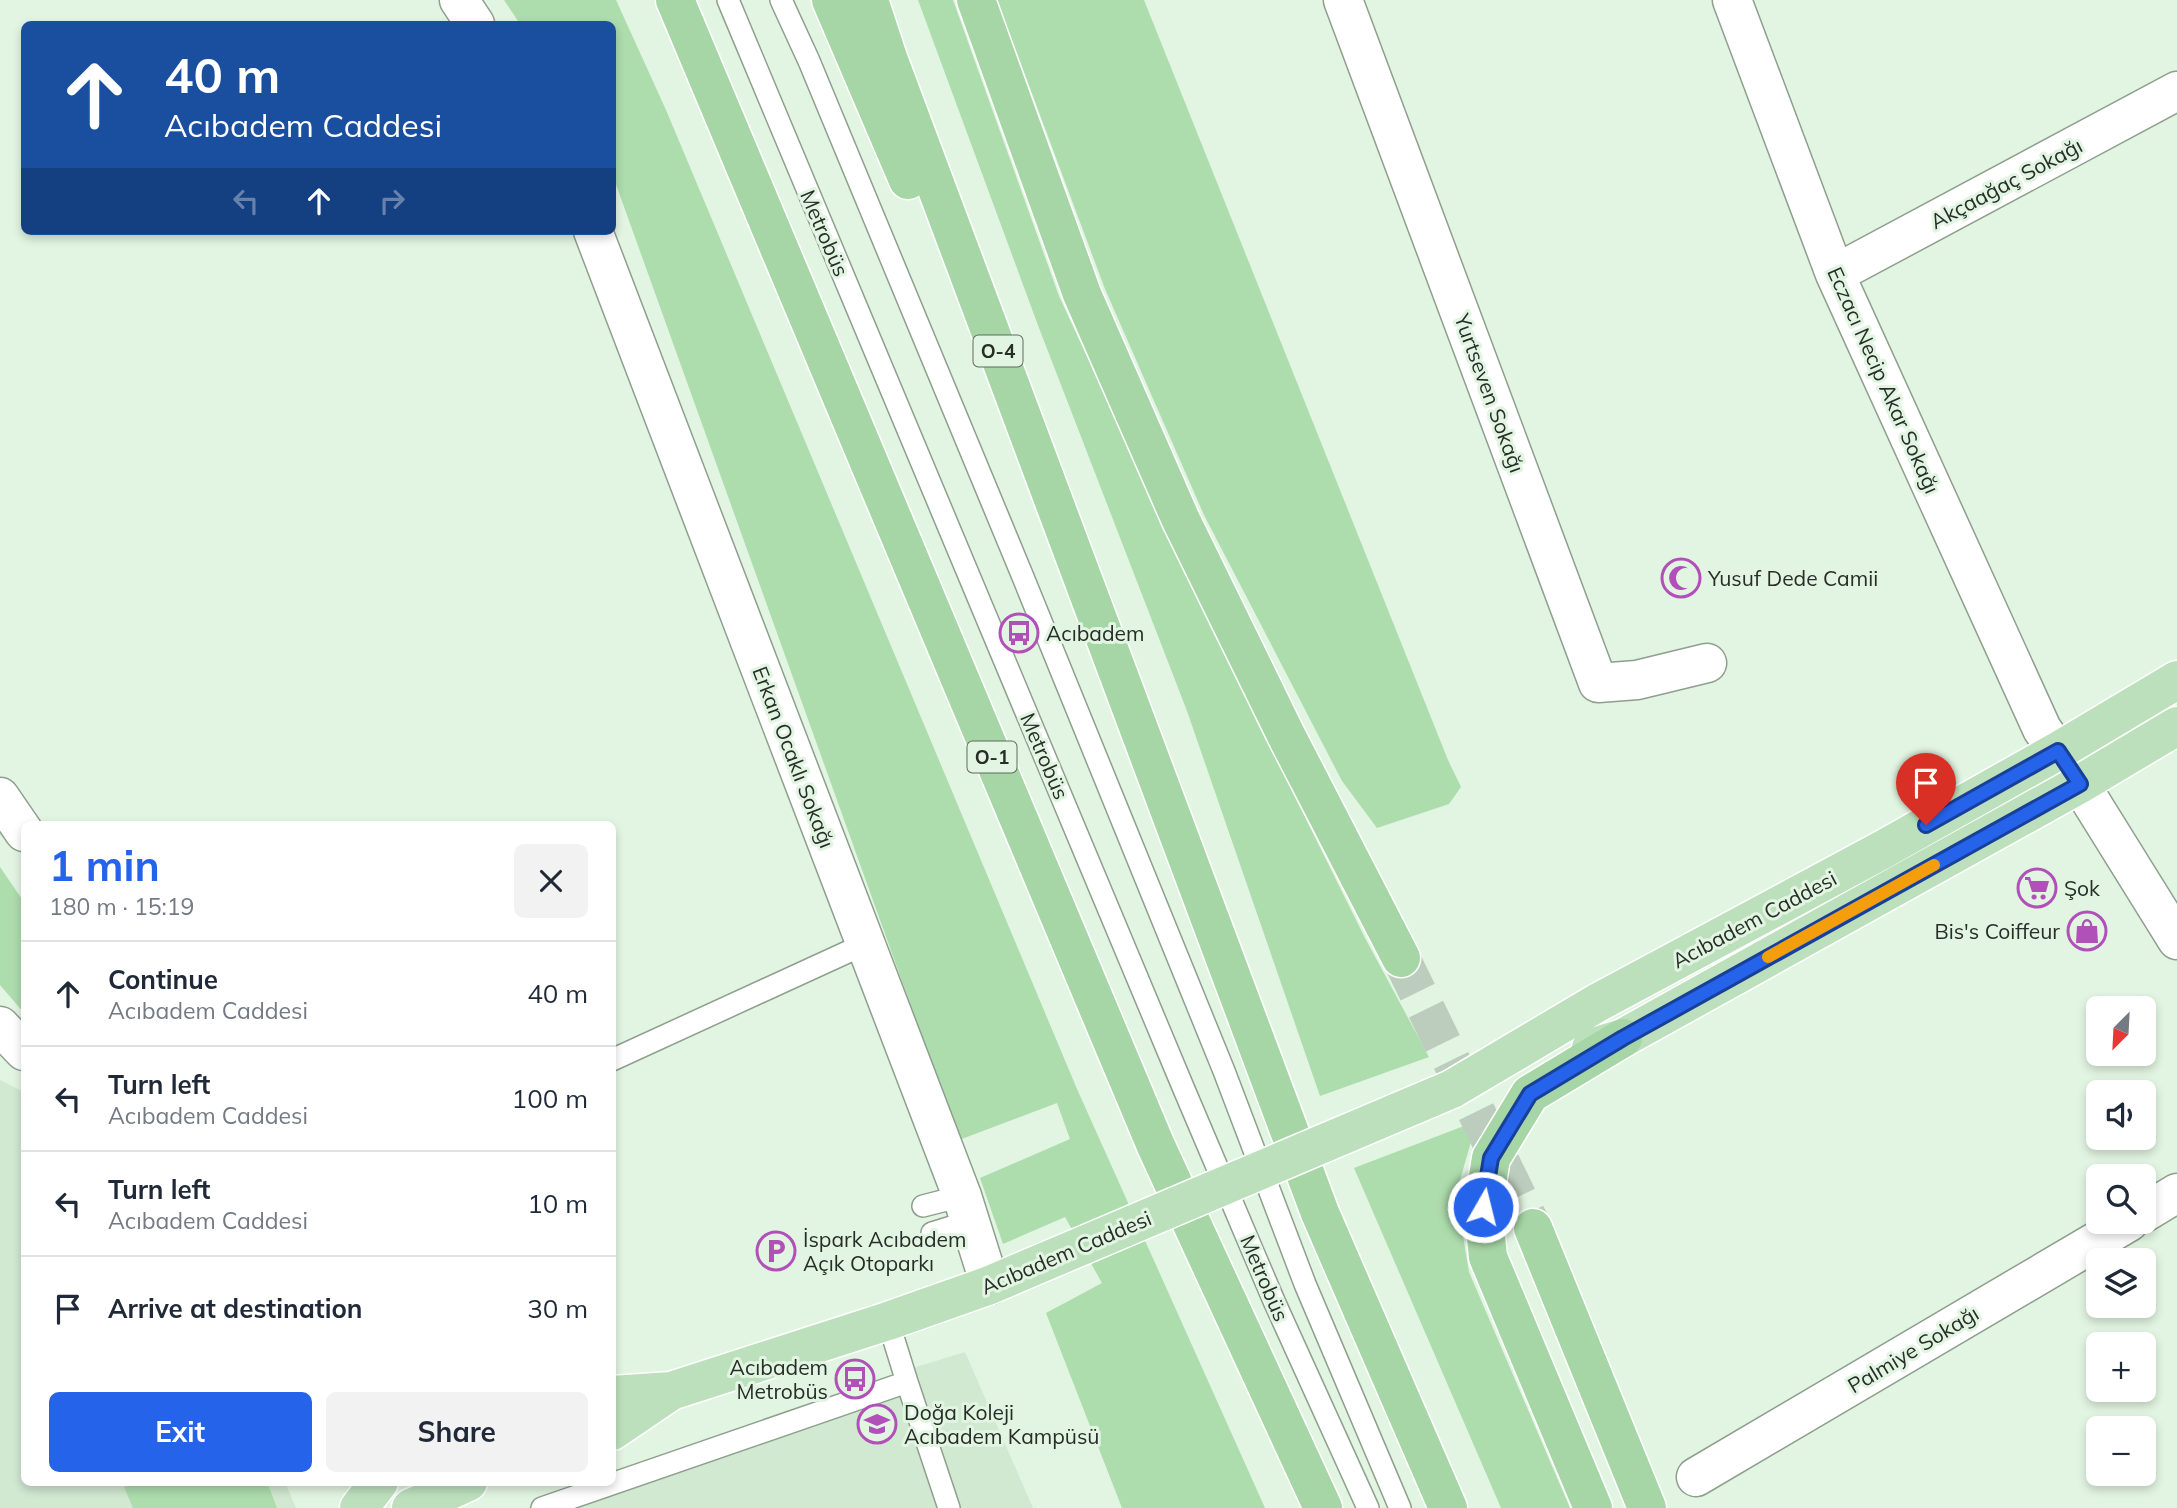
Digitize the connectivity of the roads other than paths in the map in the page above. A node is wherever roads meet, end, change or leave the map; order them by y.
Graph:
1 (459, 0) edge
2 (675, 0) edge
3 (728, 0) edge
4 (781, 0) edge
5 (831, 0) edge
6 (869, 0) edge
7 (976, 0) edge
8 (1343, 0) edge
9 (1732, 0) edge
10 (473, 21) edge
11 (2177, 91) edge
12 (595, 235) edge
13 (1835, 274) junction
14 (1707, 663) dead end
15 (2177, 680) edge
16 (1129, 701) junction
17 (2177, 726) edge
18 (2058, 751) junction
19 (2080, 784) junction
20 (0, 797) edge
21 (21, 828) edge
22 (2177, 940) edge
23 (865, 944) junction
24 (1401, 958) tunnel mouth
25 (0, 1026) edge
26 (1623, 1038) junction
27 (21, 1048) edge
28 (616, 1058) edge
29 (1452, 1089) junction
30 (2177, 1193) edge
31 (923, 1206) dead end
32 (2156, 1206) edge
33 (966, 1208) junction
34 (1533, 1228) tunnel mouth
35 (932, 1233) dead end
36 (2109, 1234) edge
37 (990, 1284) junction
38 (888, 1321) junction
39 (907, 1382) junction
40 (671, 1391) junction
41 (616, 1395) edge
42 (616, 1428) edge
43 (1696, 1477) dead end
44 (616, 1482) edge
45 (376, 1486) edge
46 (459, 1486) edge
47 (606, 1486) edge
48 (359, 1508) edge
49 (411, 1508) edge
50 (542, 1508) edge
51 (949, 1508) edge
52 (1323, 1508) edge
53 (1368, 1508) edge
54 (1400, 1508) edge
55 (1448, 1508) edge
56 (1593, 1508) edge
57 (1647, 1508) edge

1 - 10 street
2 - 52 highway, O-1
3 - 53 lane, Metrobüs
4 - 54 lane, Metrobüs
5 - 16 highway
6 - 16 highway, O-4
7 - 24 highway
8 - 14 street, Yurtseven Sokağı
9 - 13 street, Eczacı Necip Akar Sokağı
11 - 13 street, Akçaağaç Sokağı
12 - 23 street, Erkan Ocaklı Sokağı
13 - 18 street, Eczacı Necip Akar Sokağı
15 - 18 main road, Acıbadem Caddesi
16 - 55 highway
17 - 19 main road, Acıbadem Caddesi
18 - 19 street
18 - 29 main road, Acıbadem Caddesi
19 - 22 street
19 - 26 main road, Acıbadem Caddesi
20 - 21 street
23 - 28 lane
23 - 33 street, Erkan Ocaklı Sokağı
25 - 27 street
26 - 29 main road, Acıbadem Caddesi
26 - 56 highway
29 - 37 main road, Acıbadem Caddesi, bridge
30 - 32 street
31 - 33 lane
33 - 35 lane
33 - 37 street, Erkan Ocaklı Sokağı
34 - 57 highway
36 - 43 street, Palmiye Sokağı
37 - 38 main road, Acıbadem Caddesi
38 - 39 lane
38 - 40 main road, Acıbadem Caddesi
39 - 44 lane
39 - 51 lane
40 - 41 main road, Acıbadem Caddesi
40 - 42 main road, Acıbadem Caddesi
45 - 48 main road
46 - 49 main road
47 - 50 lane

